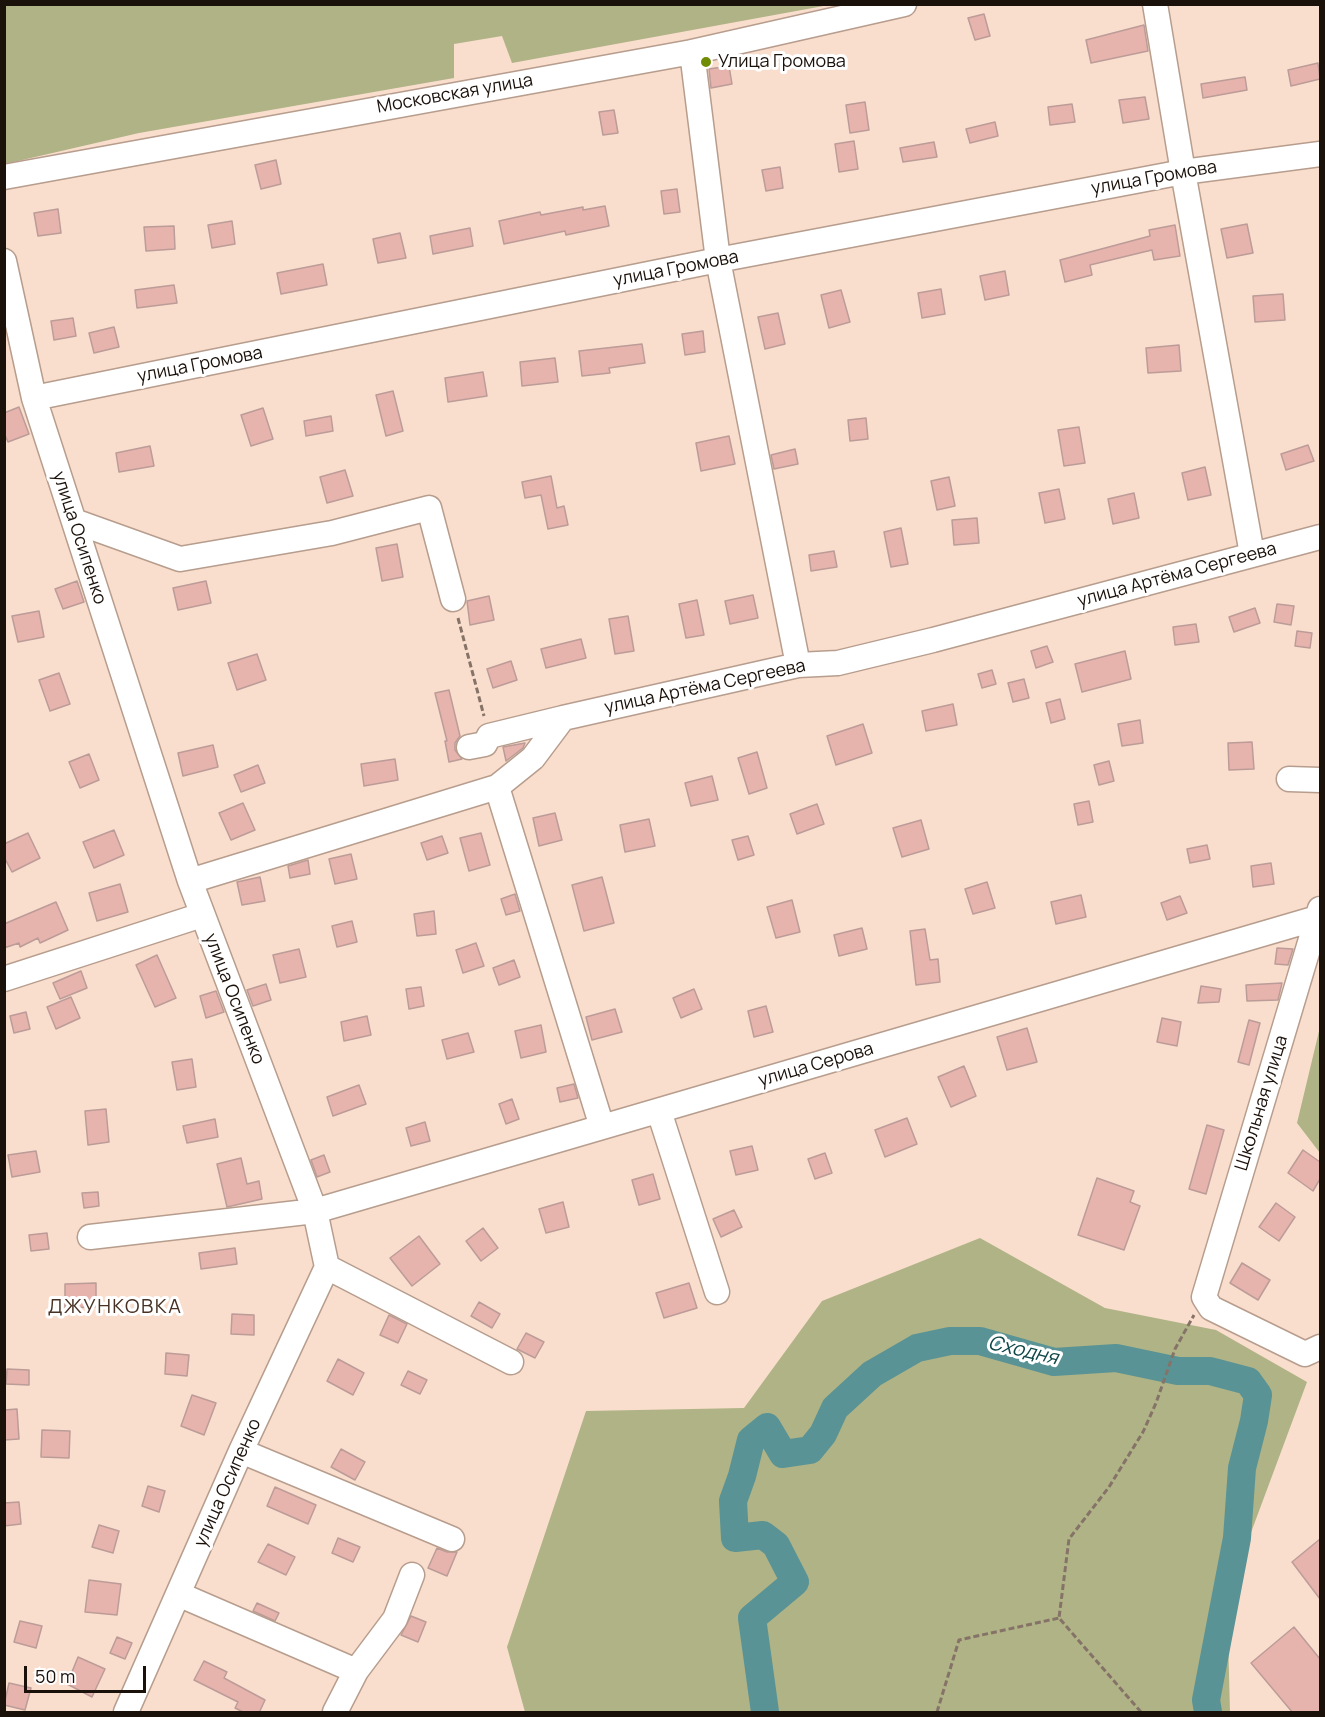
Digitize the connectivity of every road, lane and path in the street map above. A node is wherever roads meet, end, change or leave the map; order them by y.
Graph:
1 (904, 4) edge
2 (1155, 4) edge
3 (692, 52) junction
4 (1320, 154) edge
5 (1183, 172) junction
6 (4, 177) edge
7 (718, 260) junction
8 (4, 261) edge
9 (34, 398) junction
10 (74, 521) junction
11 (1320, 537) edge
12 (1252, 554) junction
13 (453, 599) joint
14 (798, 665) junction
15 (563, 718) junction
16 (479, 742) joint
17 (1289, 779) dead end
18 (1320, 780) edge
19 (497, 787) junction
20 (190, 881) junction
21 (1319, 914) edge
22 (202, 915) junction
23 (4, 979) edge
24 (659, 1111) junction
25 (602, 1127) junction
26 (315, 1211) junction
27 (90, 1237) dead end
28 (327, 1267) junction
29 (717, 1292) dead end
30 (1204, 1297) junction
31 (1320, 1347) edge
32 (511, 1362) dead end
33 (241, 1451) junction
34 (452, 1539) dead end
35 (412, 1575) dead end
36 (178, 1594) junction
37 (1059, 1618) junction
38 (356, 1671) junction
39 (126, 1713) edge
40 (335, 1713) edge
41 (937, 1713) edge
42 (1142, 1713) edge

1 - 3 street, Московская улица
2 - 5 street
3 - 6 street, Московская улица
3 - 7 street
4 - 5 street, улица Громова
5 - 7 street, улица Громова
5 - 12 street
7 - 9 street, улица Громова
7 - 14 street
8 - 9 street, улица Осипенко
9 - 10 street, улица Осипенко
10 - 13 street
10 - 20 street, улица Осипенко
11 - 12 street, улица Артёма Сергеева
12 - 14 street, улица Артёма Сергеева
13 - 16 path
14 - 15 street, улица Артёма Сергеева
15 - 16 street, улица Артёма Сергеева
15 - 19 street
17 - 18 street
19 - 20 street
19 - 25 street
20 - 22 street, улица Осипенко
21 - 24 street, улица Серова
21 - 30 street, Школьная улица
22 - 23 street
22 - 26 street, улица Осипенко
24 - 25 street, улица Серова
24 - 29 street
25 - 26 street, улица Серова
26 - 27 street, улица Серова
26 - 28 street, улица Осипенко
28 - 32 street
28 - 33 street, улица Осипенко
30 - 31 street
30 - 37 path
33 - 34 street
33 - 36 street, улица Осипенко
35 - 38 street
36 - 38 street
36 - 39 street, улица Осипенко
37 - 41 path
37 - 42 path
38 - 40 street

